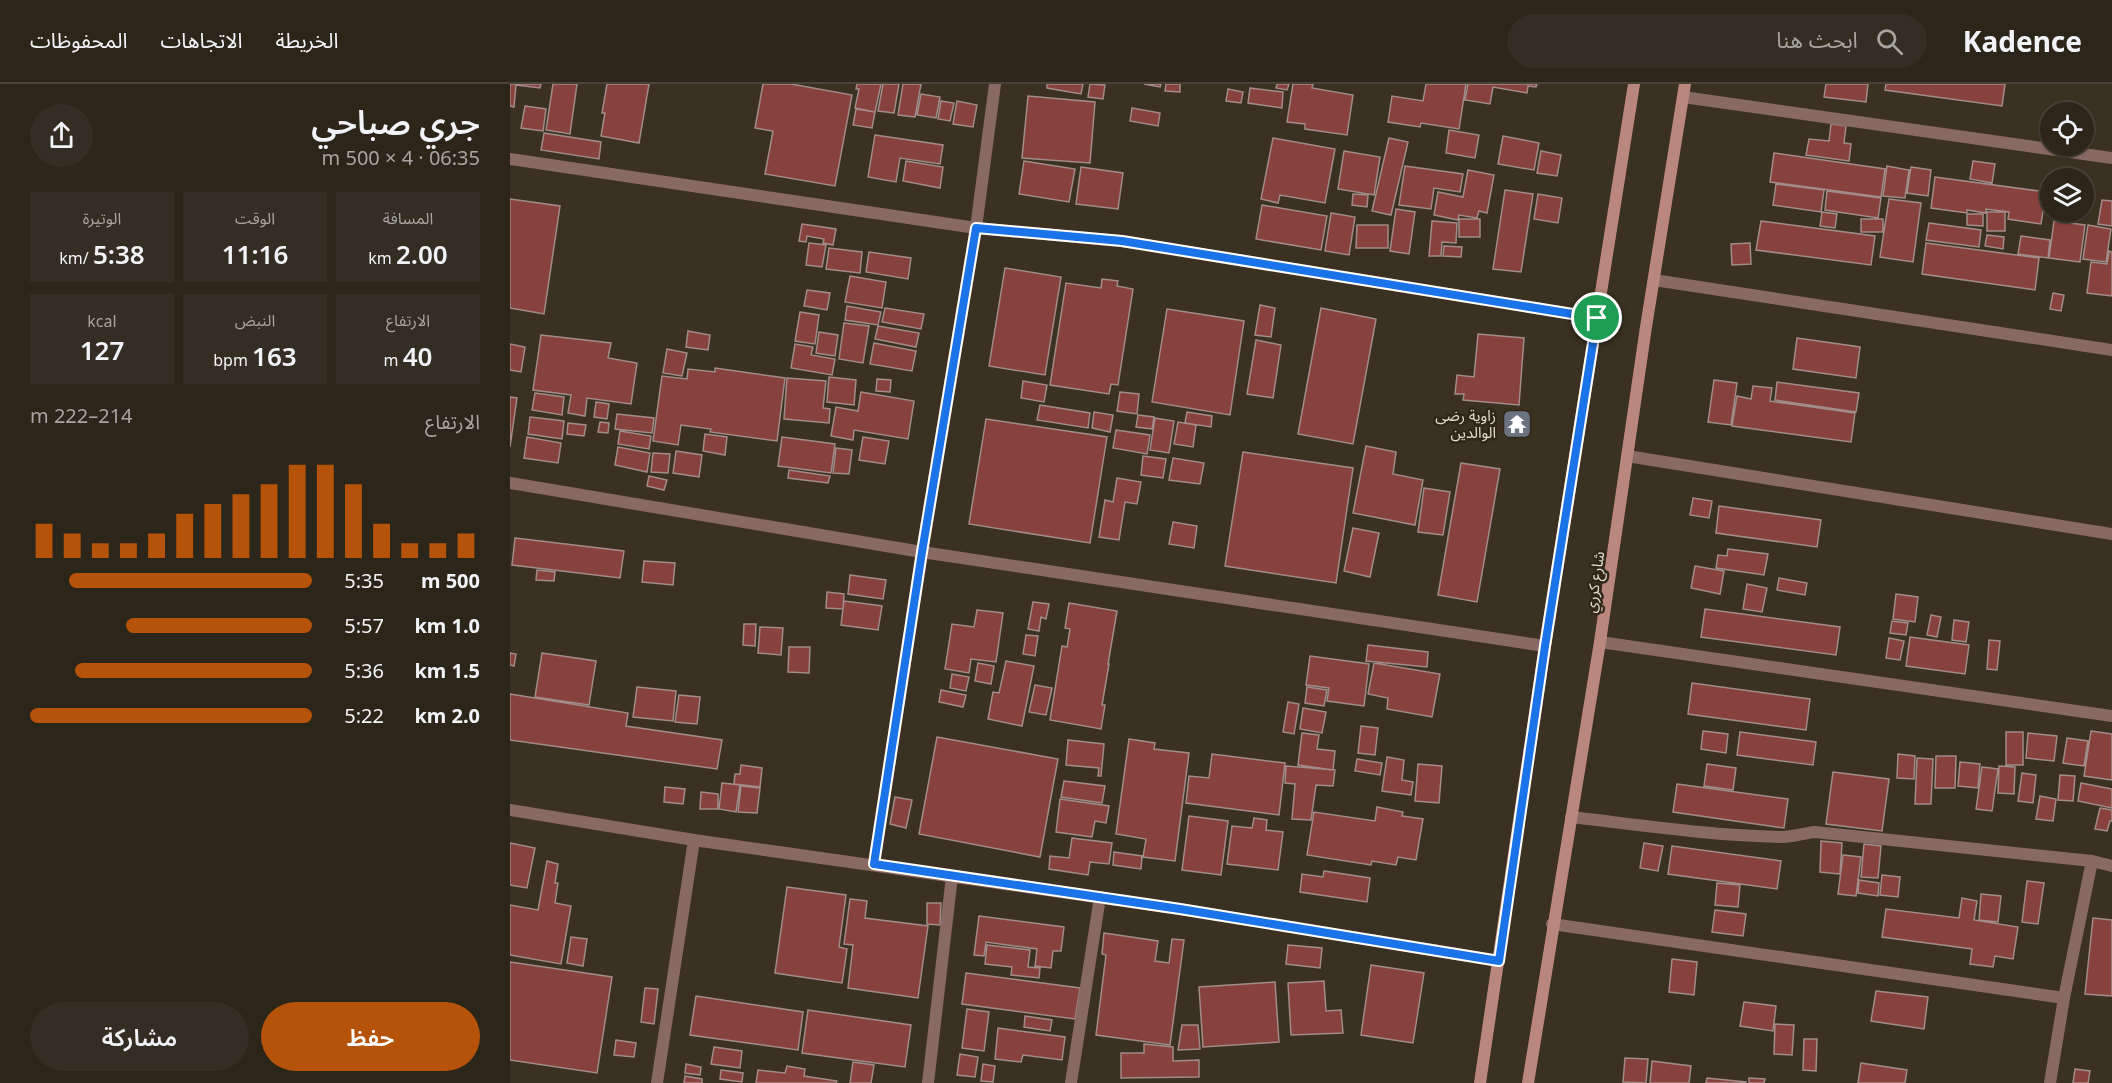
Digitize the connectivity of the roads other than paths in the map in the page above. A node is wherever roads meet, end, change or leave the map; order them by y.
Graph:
1 (995, 84) edge
2 (1634, 84) edge
3 (1684, 90) edge
4 (2112, 158) edge
5 (510, 159) edge
6 (976, 228) junction
7 (1654, 280) junction
8 (1597, 318) junction
9 (2112, 350) edge
10 (1627, 456) junction
11 (510, 483) edge
12 (2112, 534) edge
13 (922, 552) junction
14 (1600, 642) junction
15 (1545, 646) junction
16 (2112, 716) edge
17 (510, 810) edge
18 (1571, 817) junction
19 (694, 840) junction
20 (2092, 861) junction
21 (874, 864) junction
22 (2112, 866) edge
23 (952, 876) junction
24 (1100, 897) junction
25 (1552, 924) junction
26 (1499, 961) junction
27 (2064, 998) junction
28 (657, 1083) edge
29 (928, 1083) edge
30 (1071, 1083) edge
31 (1480, 1083) edge
32 (1528, 1083) edge
33 (2050, 1083) edge

1 - 6 street
2 - 8 main road
3 - 4 street
3 - 7 main road, شارع كرري
5 - 6 street
6 - 8 street
6 - 13 street
7 - 9 street
7 - 10 main road, شارع كرري
8 - 15 main road
10 - 12 street
10 - 14 main road, شارع كرري
11 - 13 street
13 - 15 street
13 - 21 street
14 - 16 street
14 - 18 main road, شارع كرري
15 - 26 main road
17 - 19 street
18 - 20 street
18 - 25 main road, شارع كرري
19 - 21 street
19 - 28 street
20 - 22 street
20 - 27 street
21 - 23 street
23 - 24 street
23 - 29 street
24 - 26 street
24 - 30 street
25 - 27 street
25 - 32 main road, شارع كرري
26 - 31 main road
27 - 33 street

